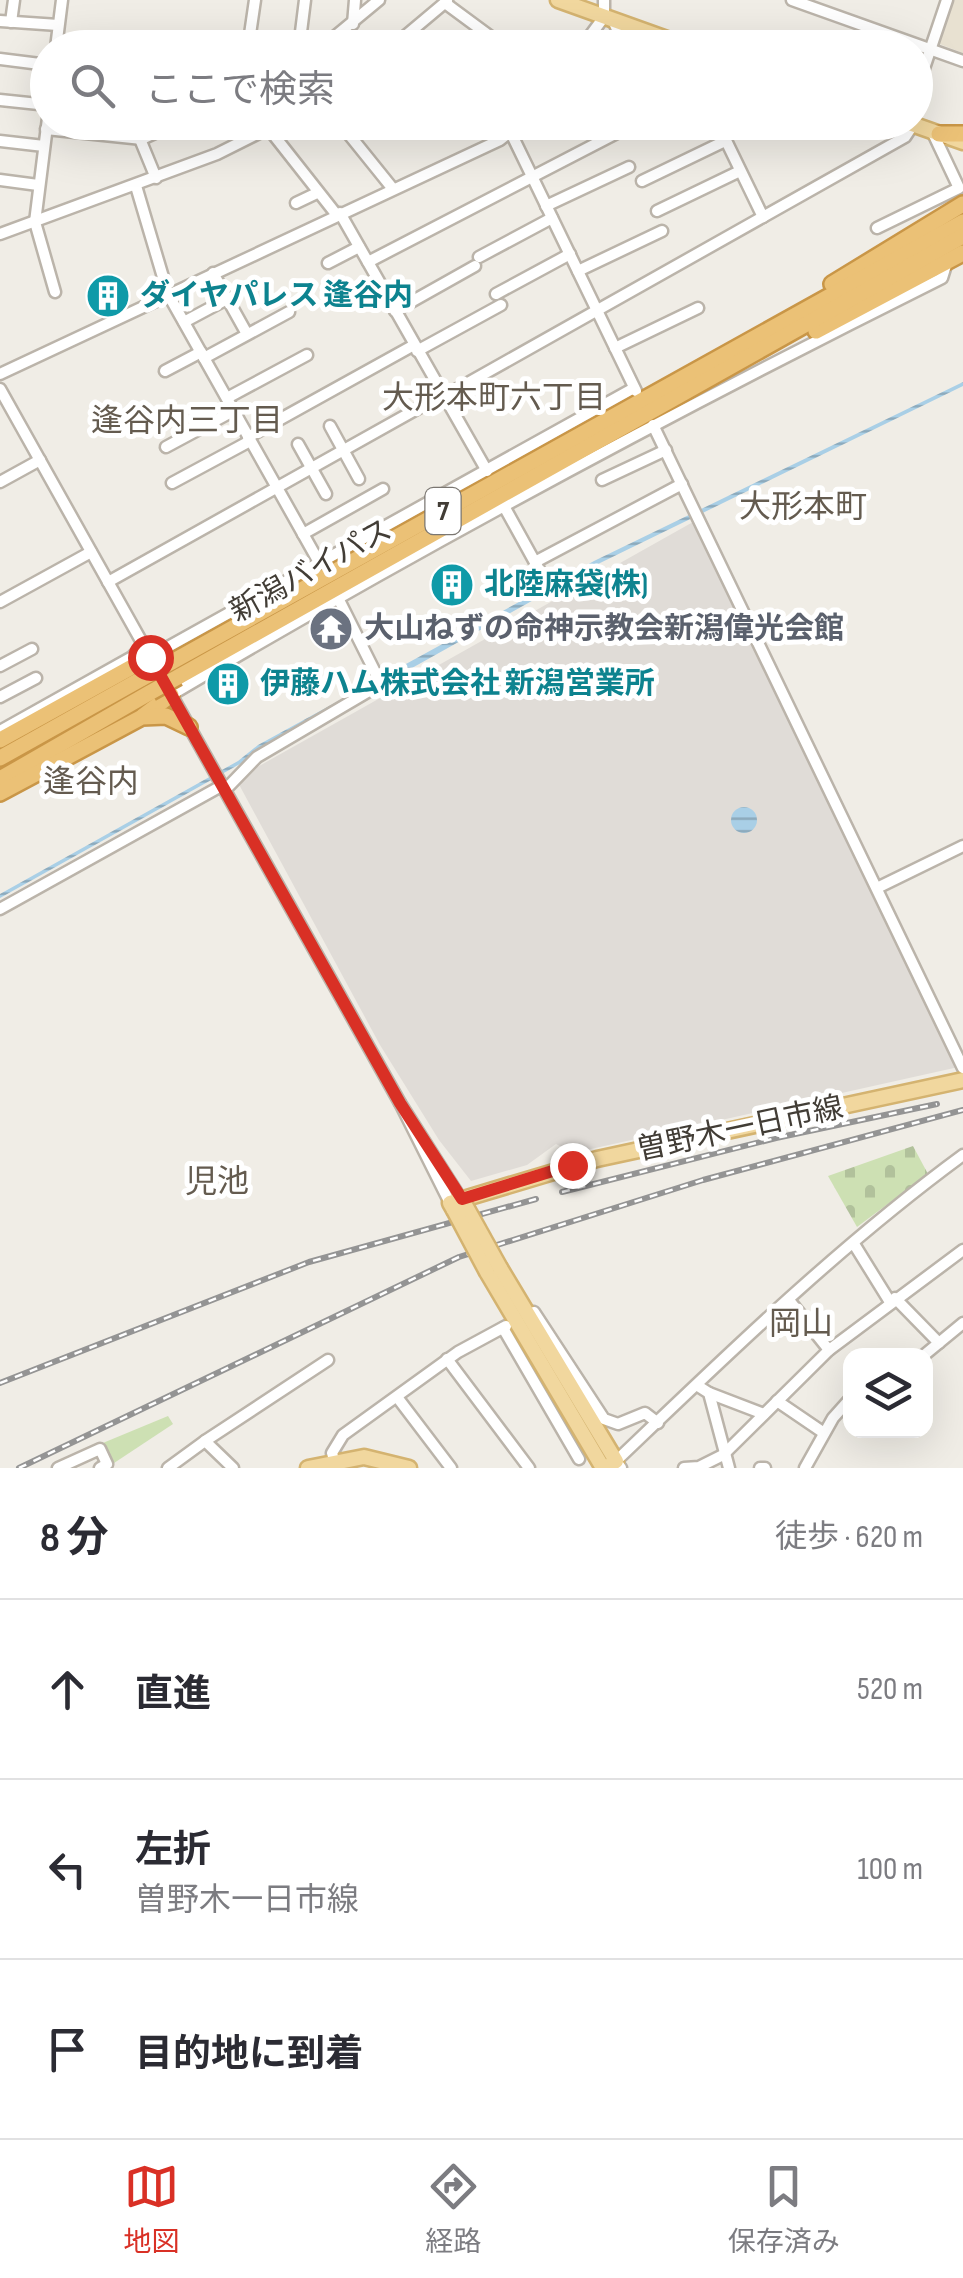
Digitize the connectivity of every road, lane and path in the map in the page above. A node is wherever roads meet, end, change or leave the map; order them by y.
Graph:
1 (14, 0) edge
2 (62, 0) edge
3 (254, 0) edge
4 (306, 0) edge
5 (355, 0) edge
6 (380, 0) edge
7 (558, 0) edge
8 (604, 0) edge
9 (792, 0) edge
10 (946, 0) edge
11 (446, 1) edge
12 (608, 19) junction
13 (5, 22) edge
14 (353, 24) junction
15 (58, 25) junction
16 (58, 30) edge
17 (250, 30) edge
18 (302, 30) edge
19 (345, 30) edge
20 (412, 30) edge
21 (483, 30) edge
22 (598, 30) edge
23 (615, 30) edge
24 (639, 30) edge
25 (877, 30) edge
26 (933, 42) edge
27 (933, 50) edge
28 (0, 59) edge
29 (963, 61) edge
30 (30, 63) edge
31 (0, 100) edge
32 (30, 104) edge
33 (935, 132) junction
34 (963, 134) edge
35 (45, 140) edge
36 (140, 140) edge
37 (245, 140) edge
38 (276, 140) edge
39 (354, 140) edge
40 (496, 140) edge
41 (514, 140) edge
42 (603, 140) edge
43 (900, 140) edge
44 (725, 141) joint
45 (0, 142) edge
46 (963, 142) edge
47 (44, 146) junction
48 (630, 168) dead end
49 (740, 171) junction
50 (531, 175) junction
51 (156, 178) junction
52 (0, 180) edge
53 (642, 181) dead end
54 (38, 185) junction
55 (136, 186) junction
56 (393, 189) junction
57 (317, 194) junction
58 (963, 201) edge
59 (296, 203) dead end
60 (546, 206) junction
61 (657, 211) dead end
62 (338, 214) junction
63 (552, 218) junction
64 (763, 218) junction
65 (35, 222) junction
66 (963, 222) edge
67 (877, 228) dead end
68 (662, 231) dead end
69 (0, 234) edge
70 (963, 236) edge
71 (359, 247) junction
72 (963, 253) edge
73 (570, 254) junction
74 (368, 262) junction
75 (947, 262) junction
76 (328, 263) dead end
77 (578, 271) junction
78 (213, 272) junction
79 (55, 292) dead end
80 (168, 294) junction
81 (228, 300) junction
82 (698, 308) dead end
83 (395, 310) junction
84 (597, 310) junction
85 (289, 312) dead end
86 (184, 322) junction
87 (247, 334) junction
88 (415, 348) junction
89 (615, 348) junction
90 (202, 355) junction
91 (307, 355) dead end
92 (715, 359) junction
93 (165, 371) dead end
94 (0, 374) edge
95 (715, 377) junction
96 (0, 388) edge
97 (442, 396) junction
98 (226, 398) junction
99 (234, 410) junction
100 (653, 424) junction
101 (330, 426) dead end
102 (250, 439) junction
103 (298, 444) dead end
104 (166, 447) dead end
105 (343, 450) junction
106 (666, 450) junction
107 (40, 460) junction
108 (311, 468) junction
109 (487, 471) junction
110 (359, 479) dead end
111 (602, 480) dead end
112 (0, 482) edge
113 (172, 483) dead end
114 (682, 484) junction
115 (276, 487) junction
116 (383, 490) dead end
117 (326, 494) dead end
118 (506, 508) junction
119 (303, 534) junction
120 (91, 552) junction
121 (535, 562) junction
122 (320, 564) junction
123 (108, 582) junction
124 (547, 584) dead end
125 (338, 598) junction
126 (0, 602) edge
127 (32, 648) dead end
128 (147, 651) junction
129 (0, 666) edge
130 (174, 670) junction
131 (36, 678) dead end
132 (147, 685) junction
133 (171, 695) junction
134 (0, 697) edge
135 (142, 718) junction
136 (189, 727) junction
137 (0, 731) edge
138 (0, 740) edge
139 (0, 758) edge
140 (0, 779) edge
141 (224, 788) junction
142 (0, 793) edge
143 (963, 846) edge
144 (879, 886) junction
145 (0, 910) edge
146 (963, 1068) edge
147 (963, 1080) edge
148 (963, 1155) edge
149 (458, 1204) junction
150 (854, 1244) junction
151 (963, 1250) edge
152 (790, 1300) junction
153 (892, 1300) junction
154 (534, 1312) dead end
155 (963, 1323) edge
156 (939, 1343) junction
157 (933, 1348) edge
158 (829, 1350) junction
159 (328, 1360) dead end
160 (447, 1360) junction
161 (698, 1386) junction
162 (709, 1393) junction
163 (397, 1397) junction
164 (777, 1401) junction
165 (843, 1407) edge
166 (764, 1414) junction
167 (658, 1423) junction
168 (824, 1433) junction
169 (205, 1441) junction
170 (724, 1456) junction
171 (579, 1459) dead end
172 (334, 1460) junction
173 (81, 1463) edge
174 (368, 1463) edge
175 (612, 1466) edge
176 (58, 1468) edge
177 (100, 1468) edge
178 (168, 1468) edge
179 (233, 1468) edge
180 (308, 1468) edge
181 (409, 1468) edge
182 (452, 1468) edge
183 (529, 1468) edge
184 (684, 1468) edge
185 (729, 1468) edge
186 (805, 1468) edge

1 - 13 street
2 - 15 street
3 - 17 street
4 - 18 street
5 - 14 street
6 - 14 street
7 - 12 main road
8 - 12 street
9 - 25 street
10 - 26 street
11 - 20 street
11 - 21 street
12 - 22 street
12 - 23 street
12 - 24 main road
13 - 15 street
14 - 19 street
15 - 16 street
27 - 29 street
28 - 30 street
31 - 32 street
33 - 34 highway
33 - 46 main road
33 - 67 street
35 - 47 street
36 - 51 street
37 - 51 street
38 - 57 street
39 - 56 street
40 - 56 street
41 - 50 street
42 - 50 street
43 - 64 street
44 - 49 street
44 - 53 street
45 - 47 street
47 - 54 street
48 - 60 street
49 - 61 street
49 - 64 street
50 - 60 street
50 - 74 street
51 - 55 street
52 - 54 street
54 - 65 street
55 - 65 street
55 - 80 street
56 - 62 street
57 - 59 street
57 - 62 street
58 - 92 highway
60 - 63 street
62 - 71 street
62 - 78 street
63 - 73 street
63 - 83 street
64 - 84 street
65 - 69 street
65 - 79 street
66 - 92 highway, 新潟バイパス / 7
68 - 77 street
70 - 95 highway, 新潟バイパス / 7
71 - 74 street
71 - 76 street
72 - 75 highway
73 - 77 street
73 - 88 street
74 - 83 street
75 - 95 highway
75 - 100 street
77 - 84 street
78 - 80 street
78 - 81 street
80 - 86 street
80 - 94 street
81 - 86 street
81 - 87 street
82 - 89 street
83 - 88 street
84 - 89 street
84 - 97 street
85 - 87 street
86 - 90 street
87 - 90 street
88 - 97 street
88 - 102 street
89 - 109 street
90 - 93 street
90 - 98 street
91 - 98 street
92 - 130 highway, 新潟バイパス / 7
95 - 130 highway, 新潟バイパス / 7
96 - 107 street
97 - 105 street
97 - 109 street
98 - 99 street
99 - 102 street
99 - 104 street
100 - 106 street
100 - 118 street
101 - 105 street
102 - 113 street
102 - 115 street
103 - 108 street
105 - 108 street
105 - 110 street
106 - 111 street
106 - 114 street
107 - 112 street
107 - 120 street
108 - 115 street
108 - 117 street
109 - 122 street
114 - 121 street
114 - 144 street
115 - 119 street
115 - 123 street
116 - 119 street
118 - 121 street
118 - 125 street
119 - 122 street
120 - 123 street
120 - 126 street
121 - 124 street
122 - 128 street
123 - 128 street
125 - 133 street
125 - 141 street
127 - 129 street
128 - 133 street
128 - 137 street
128 - 138 highway
130 - 132 highway, 新潟バイパス / 7, bridge
131 - 134 street
132 - 139 highway, 新潟バイパス / 7
132 - 140 highway, 新潟バイパス / 7
133 - 135 highway
133 - 136 street
135 - 136 highway
135 - 142 highway
136 - 141 street
141 - 145 street
141 - 149 street
143 - 144 street
144 - 146 street
147 - 149 main road, 曽野木一日市線
148 - 150 street
149 - 175 main road, bridge
150 - 152 street
150 - 153 street
151 - 153 street
152 - 158 street
152 - 161 street
153 - 156 street
153 - 158 street
154 - 167 street
155 - 156 street
156 - 157 street
158 - 164 street
159 - 169 street
160 - 163 street
160 - 171 street
160 - 183 street
161 - 162 street
161 - 167 street
162 - 166 street
162 - 170 street
163 - 172 street
163 - 182 street
164 - 166 street
164 - 168 street
165 - 168 street
166 - 170 street
167 - 175 street
168 - 186 street
169 - 178 street
169 - 179 street
170 - 184 street
170 - 185 street
172 - 174 main road
172 - 180 main road
173 - 176 street
173 - 177 street
174 - 181 main road

